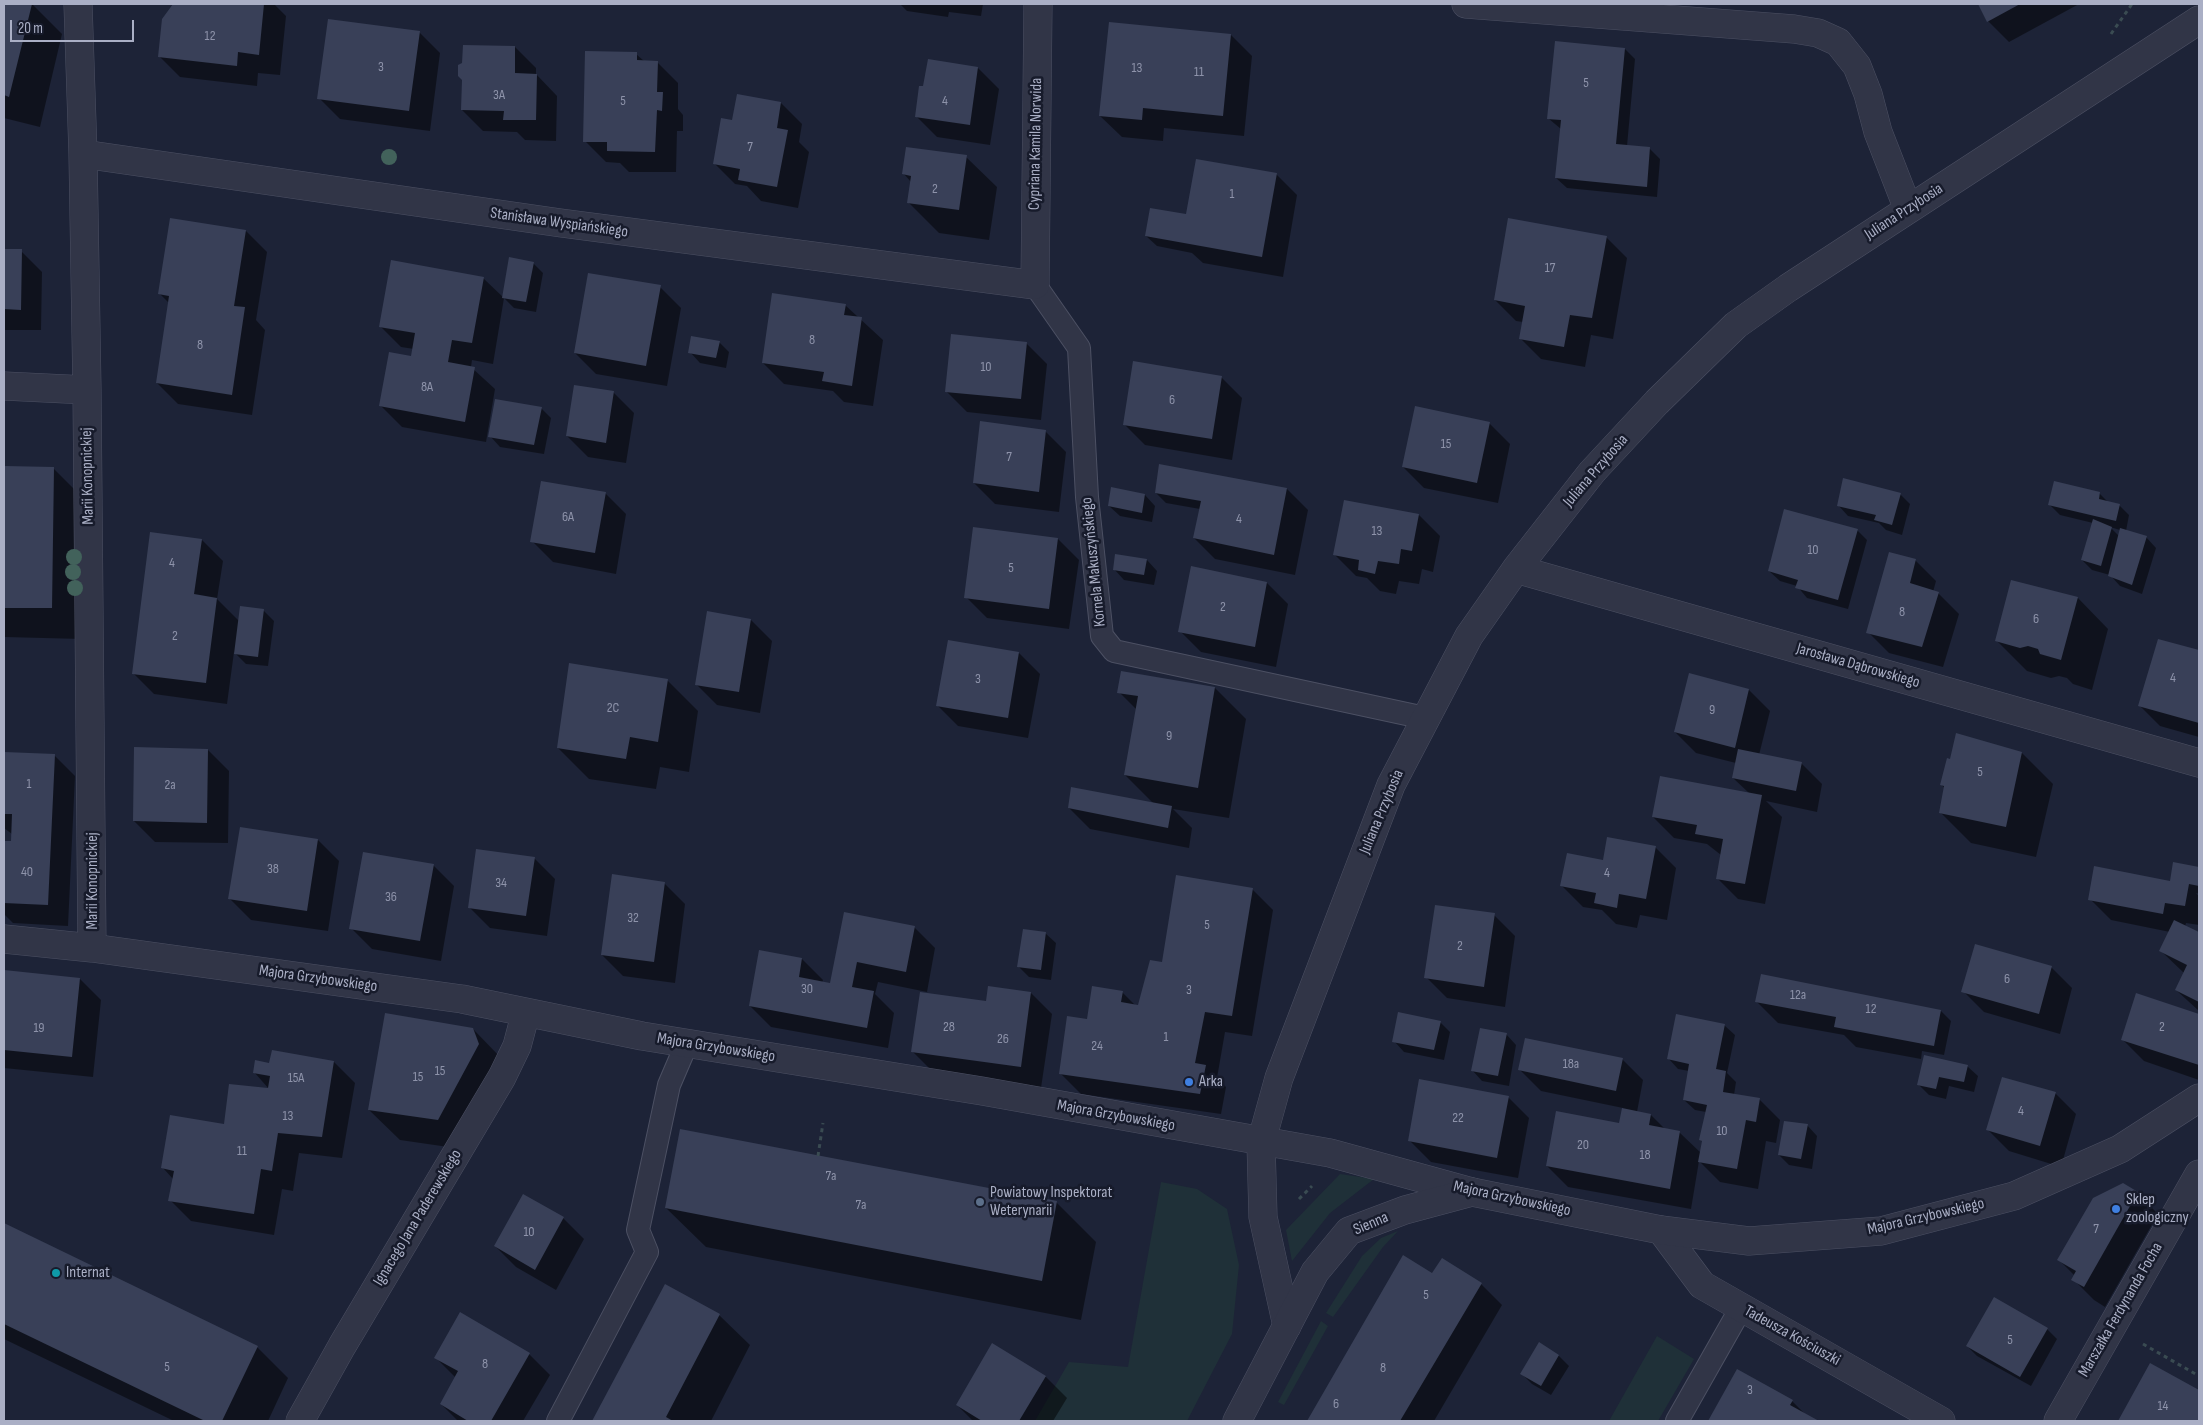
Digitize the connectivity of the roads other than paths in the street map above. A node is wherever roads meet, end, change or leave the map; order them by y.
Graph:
1 (78, 4) edge
2 (1038, 4) edge
3 (1466, 4) edge
4 (2199, 20) edge
5 (83, 154) junction
6 (1908, 209) junction
7 (1035, 285) junction
8 (4, 386) edge
9 (87, 390) junction
10 (1516, 569) junction
11 (1425, 718) junction
12 (2199, 763) edge
13 (4, 939) edge
14 (92, 948) junction
15 (526, 1012) junction
16 (686, 1042) junction
17 (2199, 1098) edge
18 (1261, 1142) junction
19 (2199, 1174) edge
20 (1472, 1192) junction
21 (1661, 1230) junction
22 (1741, 1308) junction
23 (1287, 1326) junction
24 (300, 1421) edge
25 (558, 1421) edge
26 (1237, 1421) edge
27 (1677, 1421) edge
28 (1941, 1421) edge
29 (2058, 1421) edge

1 - 5 street, Marii Konopnickiej
2 - 7 street, Cypriana Kamila Norwida
3 - 6 street
4 - 6 street, Juliana Przybosia
5 - 7 street, Stanisława Wyspiańskiego
5 - 9 street, Marii Konopnickiej
6 - 10 street, Juliana Przybosia
7 - 11 lane, Kornela Makuszyńskiego
8 - 9 street
9 - 14 street, Marii Konopnickiej
10 - 11 street, Juliana Przybosia
10 - 12 street, Jarosława Dąbrowskiego
11 - 18 street, Juliana Przybosia
13 - 14 street, Majora Grzybowskiego
14 - 15 street, Majora Grzybowskiego
15 - 16 street, Majora Grzybowskiego
15 - 24 street, Ignacego Jana Paderewskiego
16 - 18 street, Majora Grzybowskiego
16 - 25 lane
17 - 21 street, Majora Grzybowskiego
18 - 20 street, Majora Grzybowskiego
18 - 23 street
19 - 29 street, Marszałka Ferdynanda Focha
20 - 21 street, Majora Grzybowskiego
20 - 23 street, Sienna
21 - 22 street, Tadeusza Kościuszki
22 - 27 lane
22 - 28 street, Tadeusza Kościuszki
23 - 26 street, Sienna

